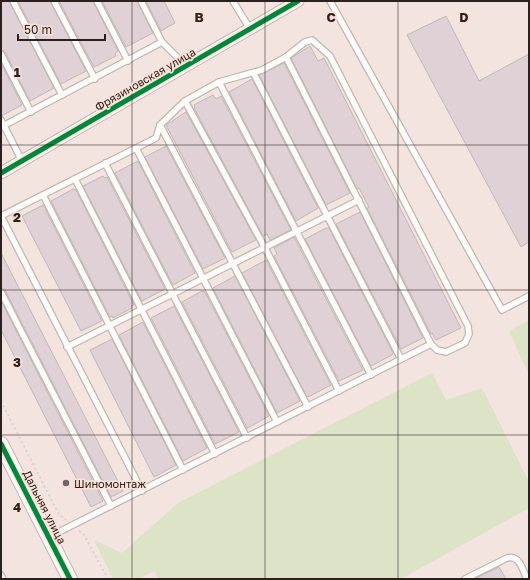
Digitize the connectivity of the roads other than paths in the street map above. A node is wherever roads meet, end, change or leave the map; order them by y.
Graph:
1 (13, 1) edge
2 (54, 1) edge
3 (97, 1) edge
4 (141, 1) edge
5 (233, 1) edge
6 (298, 1) edge
7 (330, 1) edge
8 (251, 30) junction
9 (162, 42) junction
10 (1, 54) edge
11 (286, 57) junction
12 (128, 62) junction
13 (184, 68) junction
14 (254, 74) junction
15 (94, 79) junction
16 (219, 82) junction
17 (62, 95) junction
18 (185, 101) junction
19 (31, 112) junction
20 (2, 124) edge
21 (160, 125) junction
22 (136, 148) junction
23 (22, 161) junction
24 (105, 164) junction
25 (1, 173) edge
26 (75, 179) junction
27 (43, 195) junction
28 (359, 200) junction
29 (1, 216) edge
30 (328, 216) junction
31 (297, 231) junction
32 (265, 248) junction
33 (234, 263) junction
34 (204, 279) junction
35 (1, 292) edge
36 (172, 294) junction
37 (529, 296) edge
38 (141, 310) junction
39 (110, 326) junction
40 (431, 344) junction
41 (67, 347) junction
42 (401, 359) junction
43 (371, 375) junction
44 (339, 391) junction
45 (308, 406) junction
46 (277, 422) junction
47 (247, 438) junction
48 (1, 444) edge
49 (215, 454) junction
50 (183, 470) junction
51 (142, 491) junction
52 (111, 506) junction
53 (49, 537) junction
54 (1, 575) edge
55 (67, 578) edge
56 (3, 579) edge
57 (465, 579) edge
58 (527, 579) edge

1 - 17 lane
2 - 15 lane
3 - 12 lane
4 - 9 lane
5 - 8 lane
6 - 8 street, Фрязиновская улица
7 - 37 lane
8 - 13 street, Фрязиновская улица
9 - 12 lane
9 - 13 lane
10 - 19 lane
11 - 14 lane
11 - 28 lane
11 - 40 lane
12 - 15 lane
13 - 23 street, Фрязиновская улица
14 - 16 lane
14 - 30 lane
15 - 17 lane
16 - 18 lane
16 - 31 lane
17 - 19 lane
18 - 21 lane
18 - 32 lane
19 - 20 lane
20 - 23 lane
21 - 22 lane
21 - 33 lane
22 - 24 lane
22 - 34 lane
23 - 25 street, Фрязиновская улица
24 - 26 lane
24 - 36 lane
26 - 27 lane
26 - 38 lane
27 - 29 lane
27 - 39 lane
28 - 30 lane
28 - 40 lane
29 - 41 lane
30 - 31 lane
30 - 42 lane
31 - 32 lane
31 - 43 lane
32 - 33 lane
32 - 44 lane
33 - 34 lane
33 - 45 lane
34 - 36 lane
34 - 46 lane
35 - 52 lane
36 - 38 lane
36 - 47 lane
38 - 39 lane
38 - 49 lane
39 - 41 lane
39 - 50 lane
40 - 42 lane
41 - 51 lane
42 - 43 lane
43 - 44 lane
44 - 45 lane
45 - 46 lane
46 - 47 lane
47 - 49 lane
48 - 53 street, Дальняя улица
49 - 50 lane
50 - 51 lane
51 - 52 lane
52 - 53 lane
53 - 55 street, Дальняя улица
54 - 56 lane
57 - 58 lane

